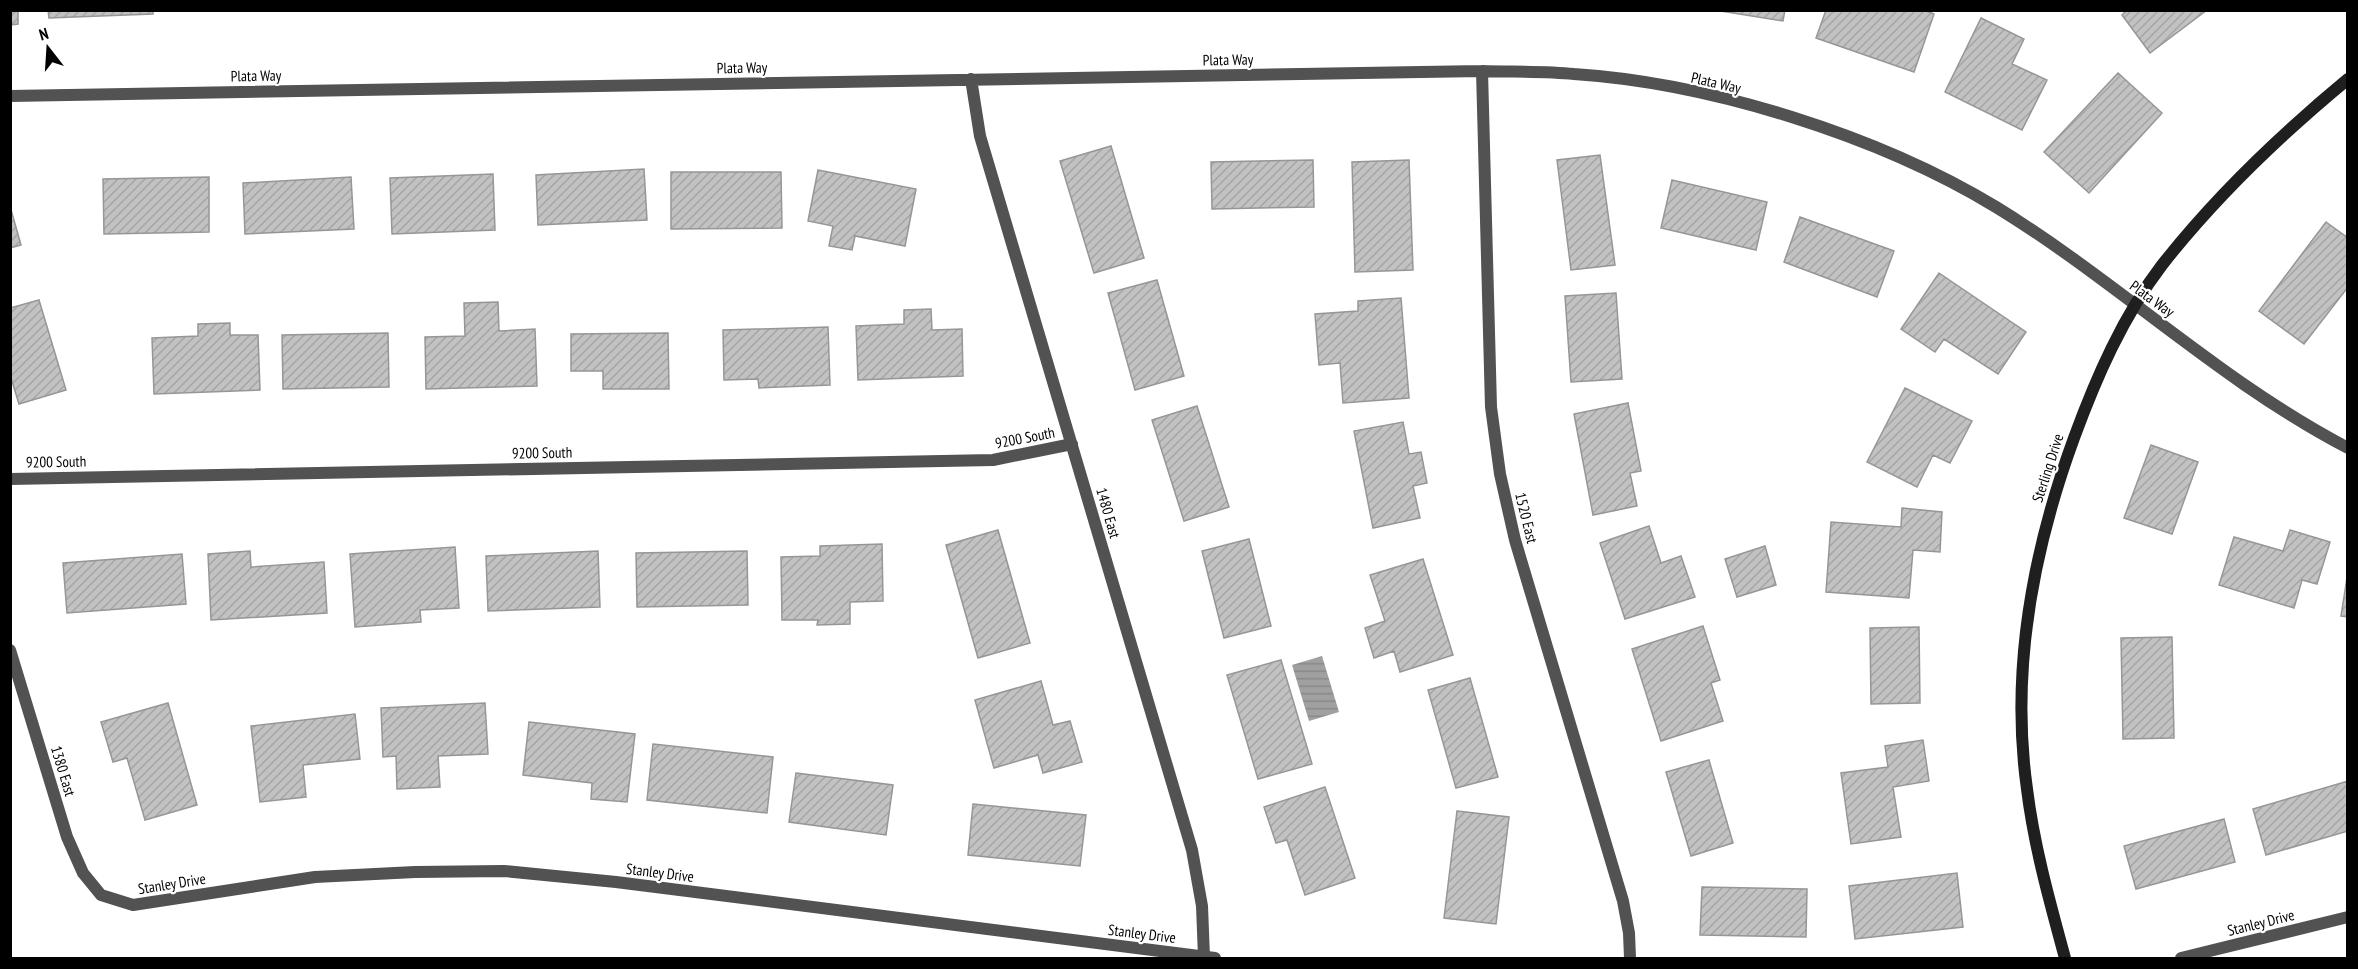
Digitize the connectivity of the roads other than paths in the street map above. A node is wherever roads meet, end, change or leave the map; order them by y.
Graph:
1 (1482, 71) junction
2 (971, 79) junction
3 (2348, 79) edge
4 (10, 96) edge
5 (2135, 306) junction
6 (1072, 444) junction
7 (2348, 448) edge
8 (10, 479) edge
9 (10, 650) edge
10 (101, 895) joint
11 (2348, 917) edge
12 (1210, 958) edge
13 (1630, 958) edge
14 (2066, 958) edge
15 (2181, 958) edge

1 - 2 street, Plata Way
1 - 5 street, Plata Way
1 - 13 street, 1520 East
2 - 4 street, Plata Way
2 - 6 street, 1480 East
3 - 5 street, Sterling Drive
5 - 7 street, Plata Way
5 - 14 street, Sterling Drive
6 - 8 street, 9200 South
6 - 12 street, 1480 East
9 - 10 street, 1380 East
10 - 12 street, Stanley Drive
11 - 15 street, Stanley Drive

